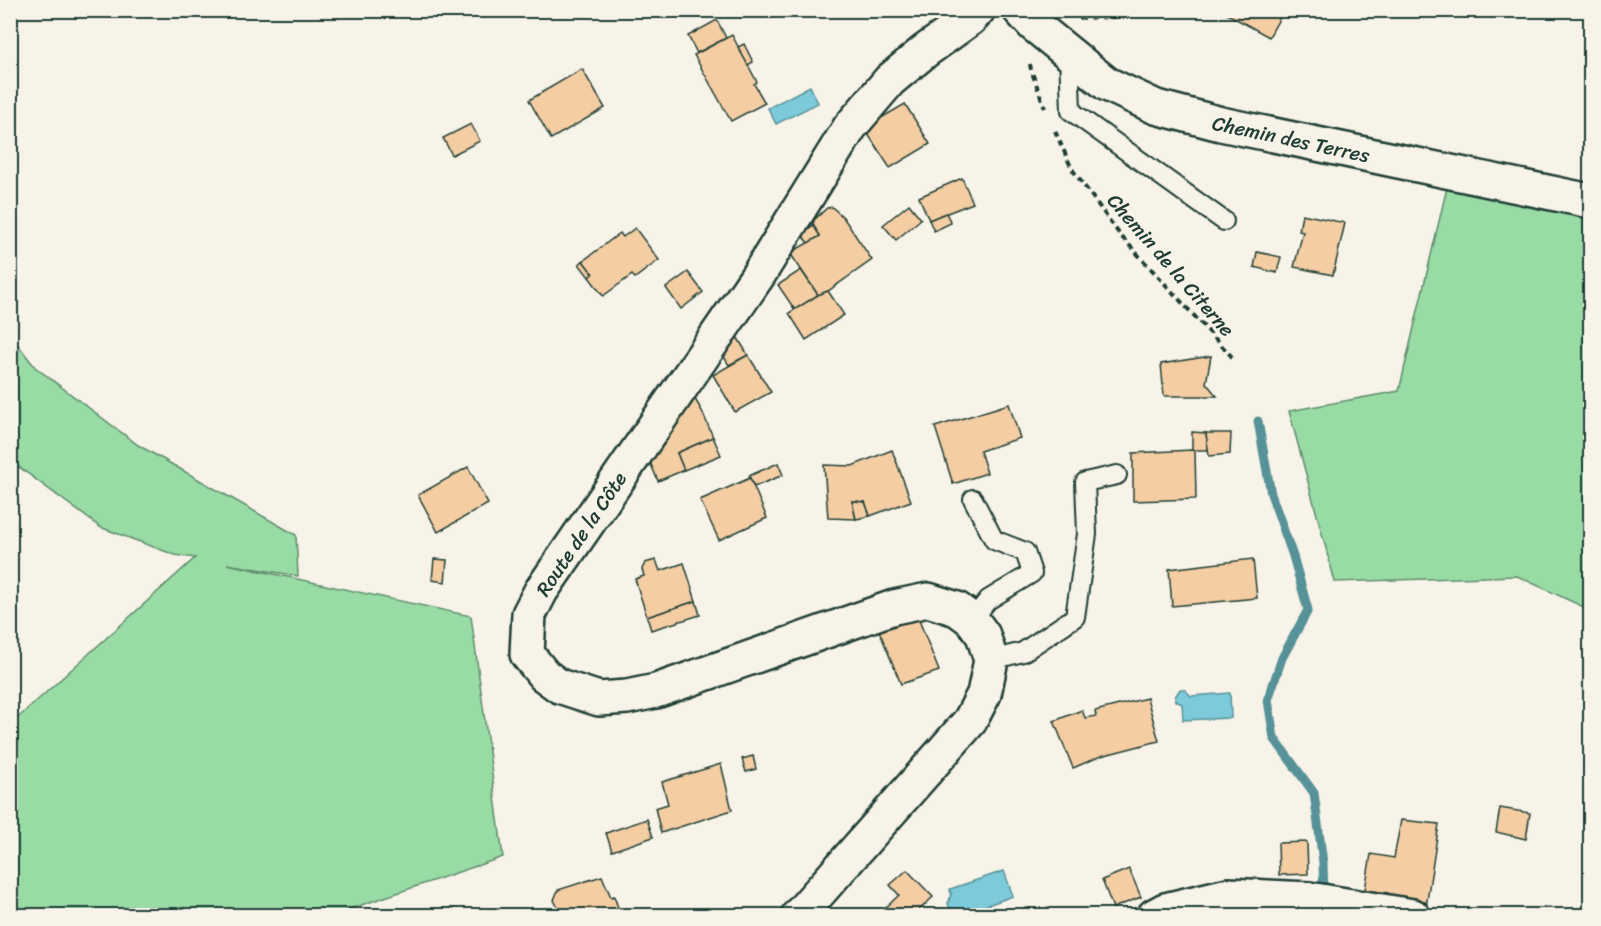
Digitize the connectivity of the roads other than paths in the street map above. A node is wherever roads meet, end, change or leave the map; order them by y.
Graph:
1 (978, 10) edge
2 (1027, 18) edge
3 (1069, 53) junction
4 (1590, 201) edge
5 (1224, 221) dead end
6 (1117, 475) dead end
7 (973, 499) dead end
8 (972, 620) junction
9 (991, 660) junction
10 (798, 915) edge
11 (1154, 915) edge
12 (1413, 915) edge

1 - 8 street, Route de la Côte
2 - 3 street, Chemin des Terres
3 - 4 street, Chemin des Terres
3 - 5 lane
6 - 9 lane
7 - 8 lane
8 - 9 street
9 - 10 street
11 - 12 street

